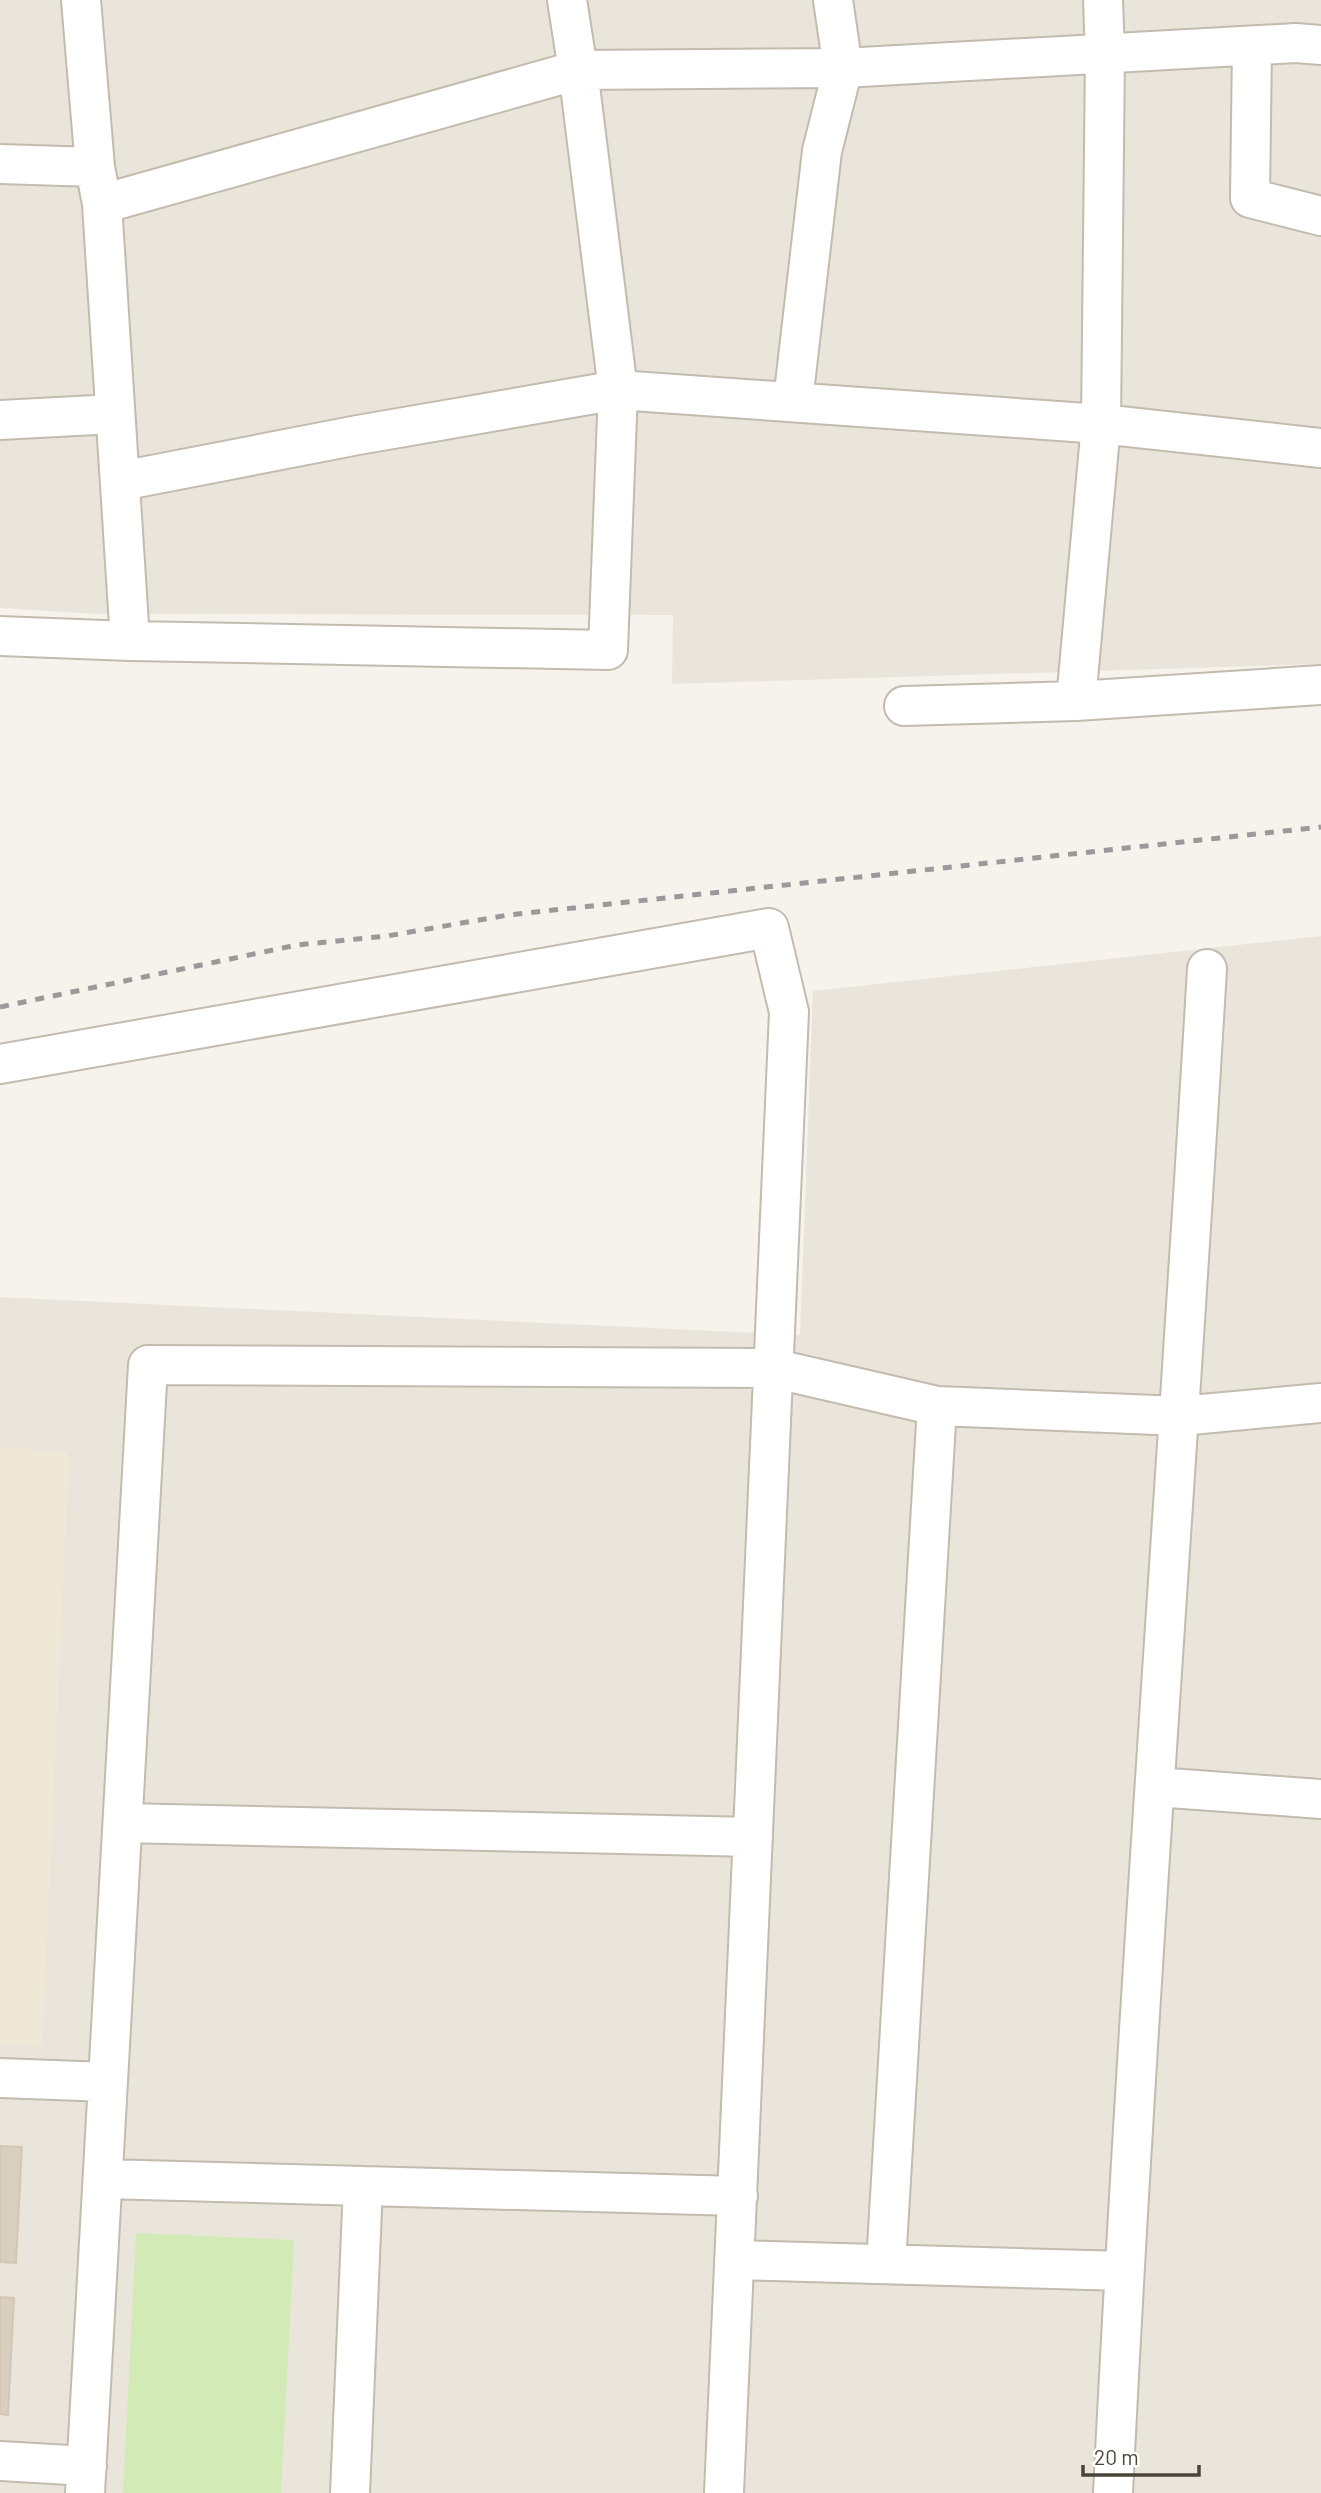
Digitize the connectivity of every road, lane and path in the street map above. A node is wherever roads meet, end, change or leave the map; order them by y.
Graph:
1 (81, 0) edge
2 (567, 0) edge
3 (833, 0) edge
4 (1103, 0) edge
5 (1321, 45) edge
6 (1252, 46) junction
7 (1105, 55) junction
8 (843, 68) junction
9 (578, 70) junction
10 (0, 164) edge
11 (95, 167) junction
12 (102, 204) junction
13 (1321, 215) edge
14 (618, 390) junction
15 (793, 401) junction
16 (114, 414) junction
17 (0, 420) edge
18 (1101, 424) junction
19 (1321, 448) edge
20 (121, 481) junction
21 (0, 636) edge
22 (130, 641) junction
23 (1321, 685) edge
24 (1076, 701) junction
25 (904, 706) dead end
26 (1207, 969) dead end
27 (0, 1064) edge
28 (772, 1368) junction
29 (1321, 1403) edge
30 (937, 1406) junction
31 (1180, 1416) junction
32 (1156, 1787) junction
33 (1321, 1800) edge
34 (122, 1823) junction
35 (753, 1837) junction
36 (0, 2078) edge
37 (108, 2082) junction
38 (103, 2179) junction
39 (363, 2186) junction
40 (738, 2196) junction
41 (734, 2260) junction
42 (886, 2264) junction
43 (1124, 2271) junction
44 (0, 2461) edge
45 (86, 2479) edge
46 (350, 2493) edge
47 (724, 2493) edge
48 (1113, 2493) edge

1 - 11 street
2 - 9 street
3 - 8 street
4 - 7 street
5 - 6 street
6 - 7 street
6 - 13 street
7 - 8 street
7 - 18 street
8 - 9 street
8 - 15 street
9 - 12 street
9 - 14 street
10 - 11 street
11 - 12 street
12 - 16 street
14 - 15 street
14 - 20 street
14 - 22 street
15 - 18 street
16 - 17 street
16 - 20 street
18 - 19 street
18 - 24 street
20 - 22 street
21 - 22 street
23 - 24 street
24 - 25 street
26 - 31 street
27 - 28 street
28 - 30 street
28 - 34 street
28 - 35 street
29 - 31 street
30 - 31 street
30 - 42 street
31 - 32 street
32 - 33 street
32 - 43 street
34 - 35 street
34 - 37 street
35 - 40 street
36 - 37 street
37 - 38 street
38 - 39 street
38 - 45 street
39 - 40 street
39 - 46 street
40 - 41 street
41 - 42 street
41 - 47 street
42 - 43 street
43 - 48 street
44 - 45 street

